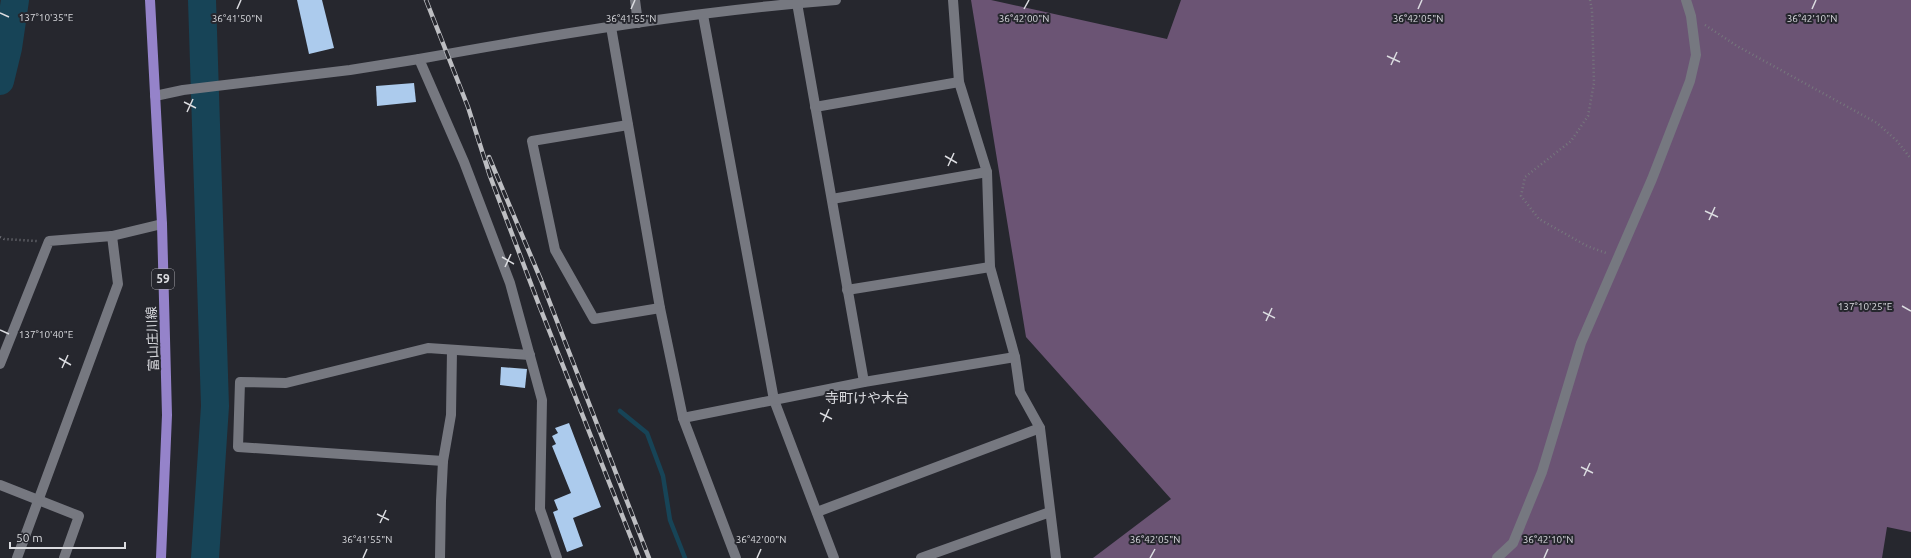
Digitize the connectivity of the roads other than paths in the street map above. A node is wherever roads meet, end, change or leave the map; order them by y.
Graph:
1 (150, 0) edge
2 (635, 0) edge
3 (836, 0) edge
4 (953, 0) edge
5 (1686, 0) edge
6 (797, 3) junction
7 (703, 15) junction
8 (638, 23) junction
9 (611, 27) junction
10 (419, 59) junction
11 (959, 82) junction
12 (155, 96) junction
13 (815, 107) junction
14 (628, 125) junction
15 (987, 172) junction
16 (832, 199) junction
17 (162, 224) junction
18 (112, 236) junction
19 (990, 267) junction
20 (847, 290) junction
21 (660, 308) junction
22 (452, 350) junction
23 (530, 354) junction
24 (1015, 357) junction
25 (0, 364) edge
26 (864, 382) junction
27 (774, 400) junction
28 (683, 418) junction
29 (1040, 428) junction
30 (443, 461) junction
31 (0, 485) edge
32 (38, 501) junction
33 (817, 512) junction
34 (1050, 512) junction
35 (17, 558) edge
36 (64, 558) edge
37 (161, 558) edge
38 (440, 558) edge
39 (557, 558) edge
40 (736, 558) edge
41 (834, 558) edge
42 (921, 558) edge
43 (1056, 558) edge
44 (1497, 558) edge

1 - 12 main road, 富山庄川線 / 59
2 - 8 street
3 - 6 street
4 - 11 street
5 - 44 street
6 - 7 street
6 - 13 street
7 - 8 street
7 - 27 street
8 - 9 street
9 - 10 street
9 - 14 street
10 - 12 street
10 - 23 street
11 - 13 street
11 - 15 street
12 - 17 main road, 富山庄川線 / 59
13 - 16 street
14 - 21 street
14 - 21 street
15 - 16 street
15 - 19 street
16 - 20 street
17 - 18 street
17 - 37 main road, 富山庄川線 / 59
18 - 25 street
18 - 32 street
19 - 20 street
19 - 24 street
20 - 26 street
21 - 28 street
22 - 23 street
22 - 30 street
22 - 30 street
23 - 39 street
24 - 26 street
24 - 29 street
26 - 27 street
27 - 28 street
27 - 33 street
28 - 40 street
29 - 33 street
29 - 34 street
30 - 38 street
31 - 32 street
32 - 35 street
32 - 36 street
33 - 41 street
34 - 42 street
34 - 43 street

